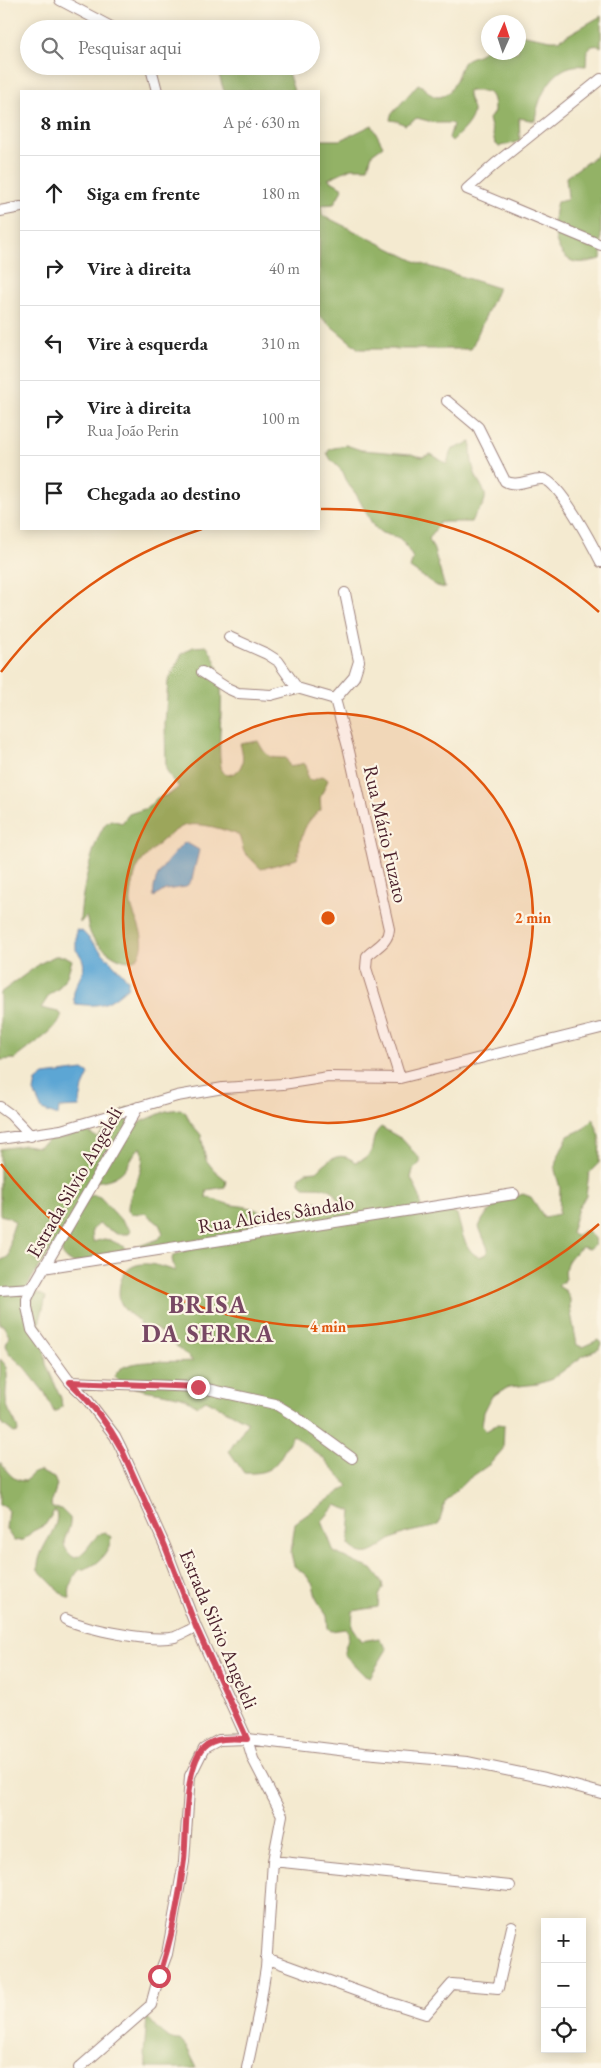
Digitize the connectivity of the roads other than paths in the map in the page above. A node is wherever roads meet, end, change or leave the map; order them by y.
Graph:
1 (60, 0) edge
2 (98, 20) edge
3 (153, 75) edge
4 (601, 79) edge
5 (157, 90) edge
6 (20, 207) edge
7 (0, 211) edge
8 (601, 245) edge
9 (447, 401) dead end
10 (601, 562) edge
11 (345, 593) dead end
12 (229, 637) dead end
13 (202, 672) dead end
14 (298, 688) junction
15 (335, 699) junction
16 (601, 1028) edge
17 (400, 1078) junction
18 (0, 1107) edge
19 (138, 1107) junction
20 (31, 1136) junction
21 (0, 1139) edge
22 (514, 1194) dead end
23 (44, 1268) junction
24 (32, 1288) junction
25 (0, 1290) edge
26 (70, 1382) junction
27 (352, 1458) dead end
28 (64, 1619) dead end
29 (196, 1627) junction
30 (247, 1739) junction
31 (601, 1793) edge
32 (273, 1861) junction
33 (510, 1886) dead end
34 (512, 1926) dead end
35 (266, 1958) junction
36 (79, 2068) edge
37 (247, 2068) edge

1 - 2 street
3 - 5 street
4 - 8 street
6 - 7 street
9 - 10 street
11 - 15 street
12 - 14 street
13 - 14 street
14 - 15 street
15 - 17 street, Rua Mário Fuzato
16 - 17 street
17 - 19 street
18 - 20 street
19 - 20 street
19 - 23 street, Estrada Silvio Angeleli
20 - 21 street
22 - 23 street, Rua Alcides Sândalo
23 - 24 street, Estrada Silvio Angeleli
24 - 25 street
24 - 26 street, Estrada Silvio Angeleli
26 - 27 street
26 - 29 street, Estrada Silvio Angeleli
28 - 29 street
29 - 30 street, Estrada Silvio Angeleli
30 - 31 street
30 - 32 street
30 - 36 street, Estrada Silvio Angeleli
32 - 33 street
32 - 35 street
34 - 35 street
35 - 37 street

